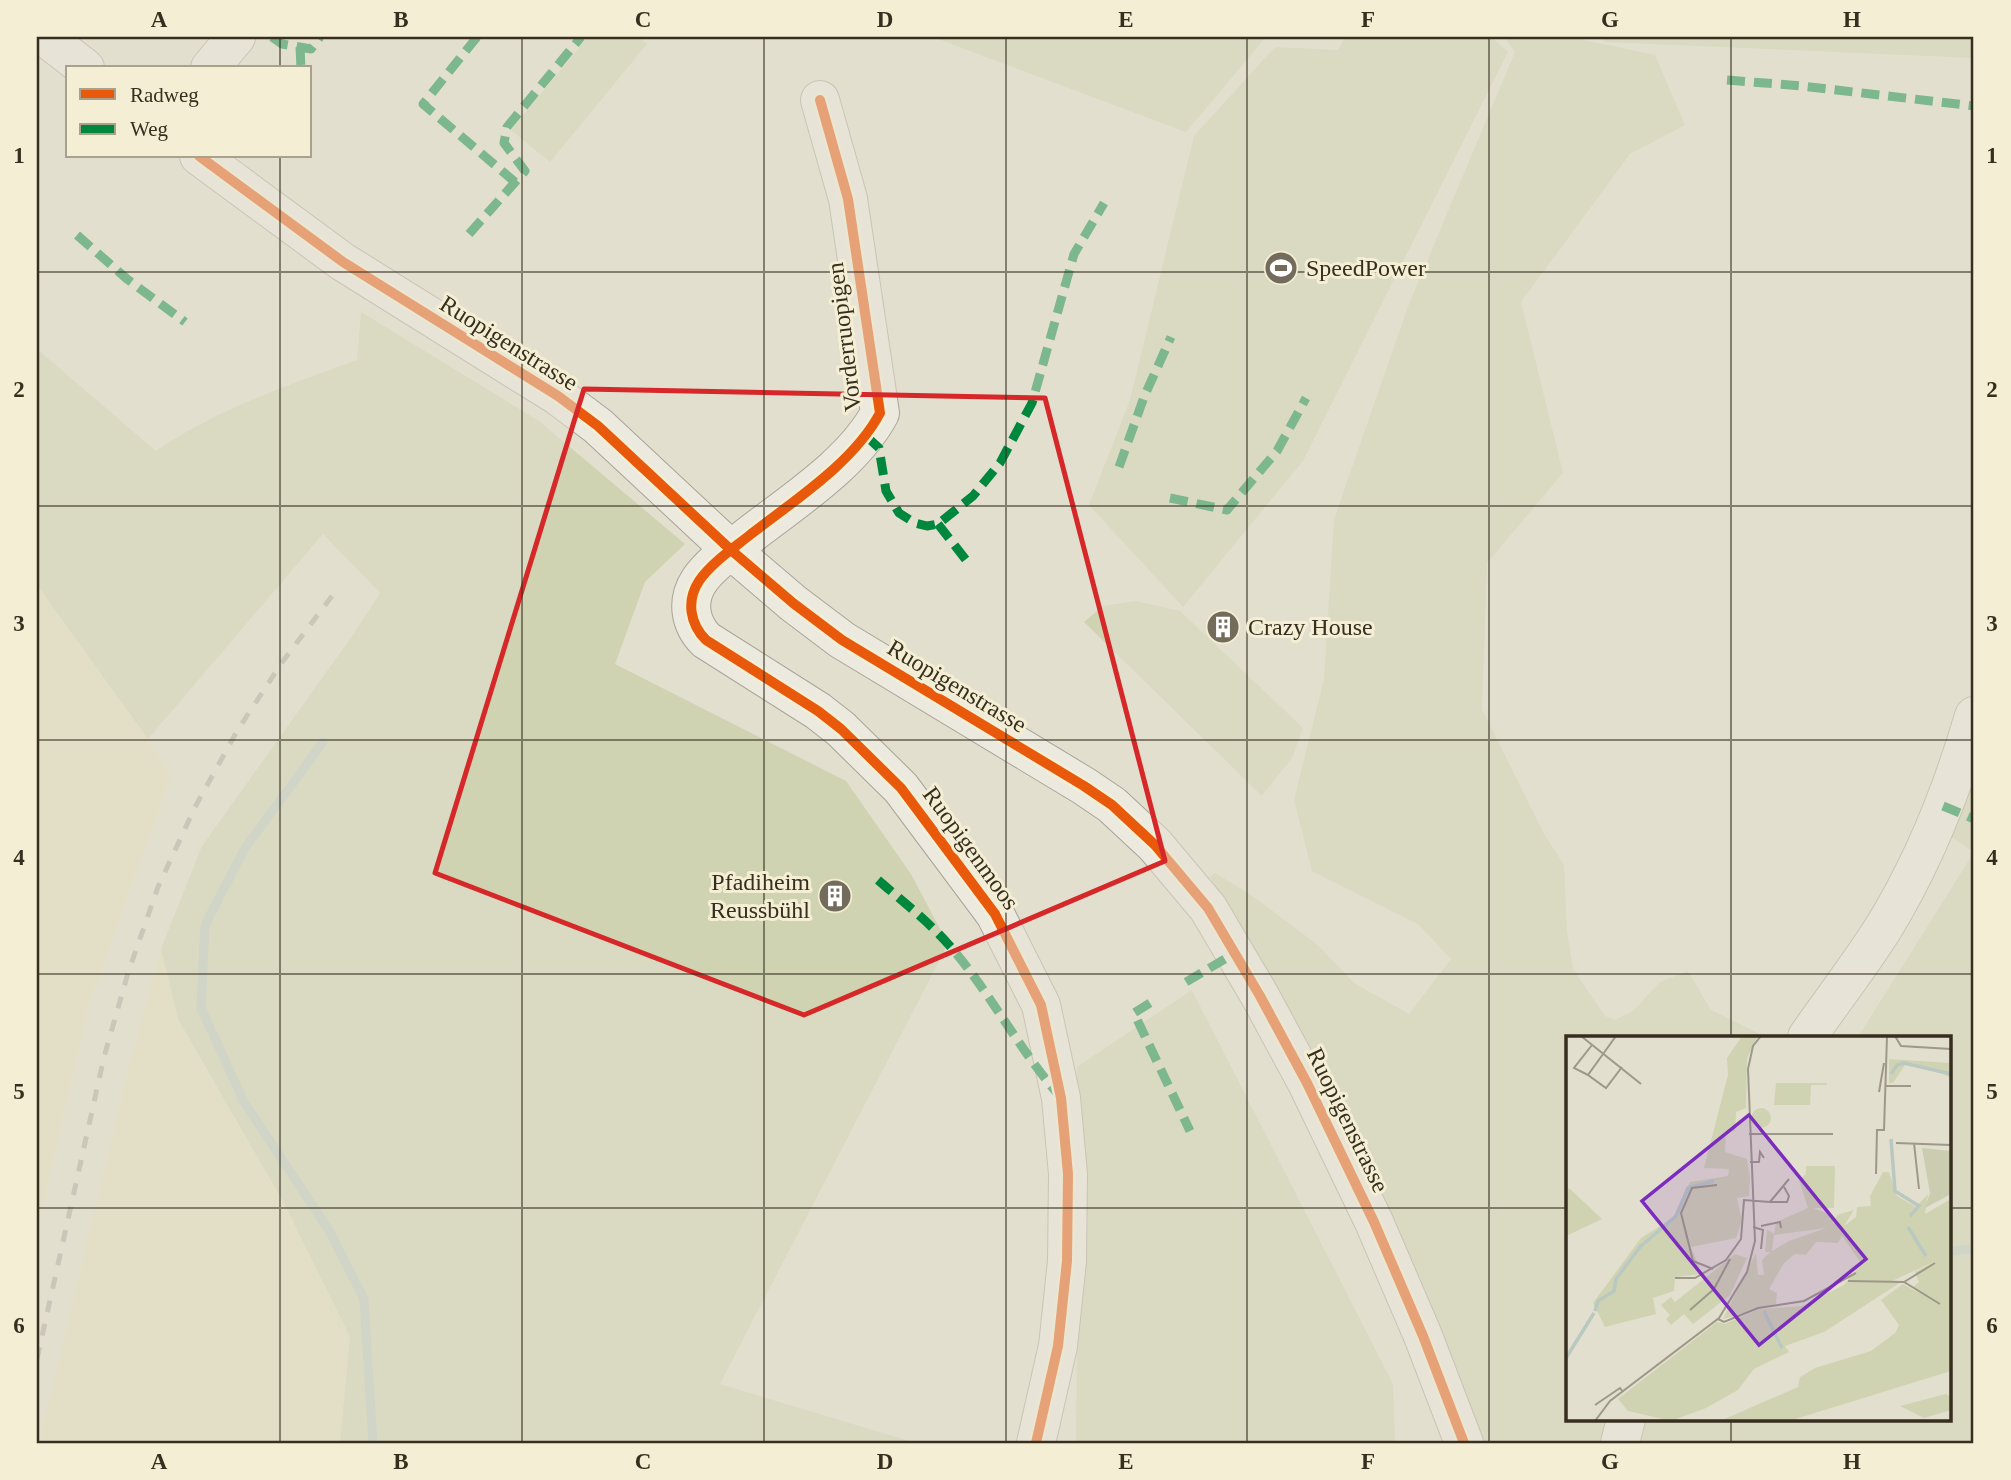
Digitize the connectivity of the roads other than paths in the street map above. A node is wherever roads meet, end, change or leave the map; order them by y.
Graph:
1 (45, 37) edge
2 (236, 37) edge
3 (82, 66) edge
4 (212, 66) edge
5 (820, 100) dead end
6 (202, 158) edge
7 (731, 551) junction
8 (1974, 716) edge
9 (1808, 1036) edge
10 (1626, 1420) edge
11 (1036, 1443) edge
12 (1464, 1443) edge
13 (1620, 1443) edge

1 - 3 street
2 - 4 street
5 - 7 street, Vorderruopigen
6 - 7 street, Ruopigenstrasse
7 - 11 street, Ruopigenmoos
7 - 12 street, Ruopigenstrasse
8 - 9 street
10 - 13 street

